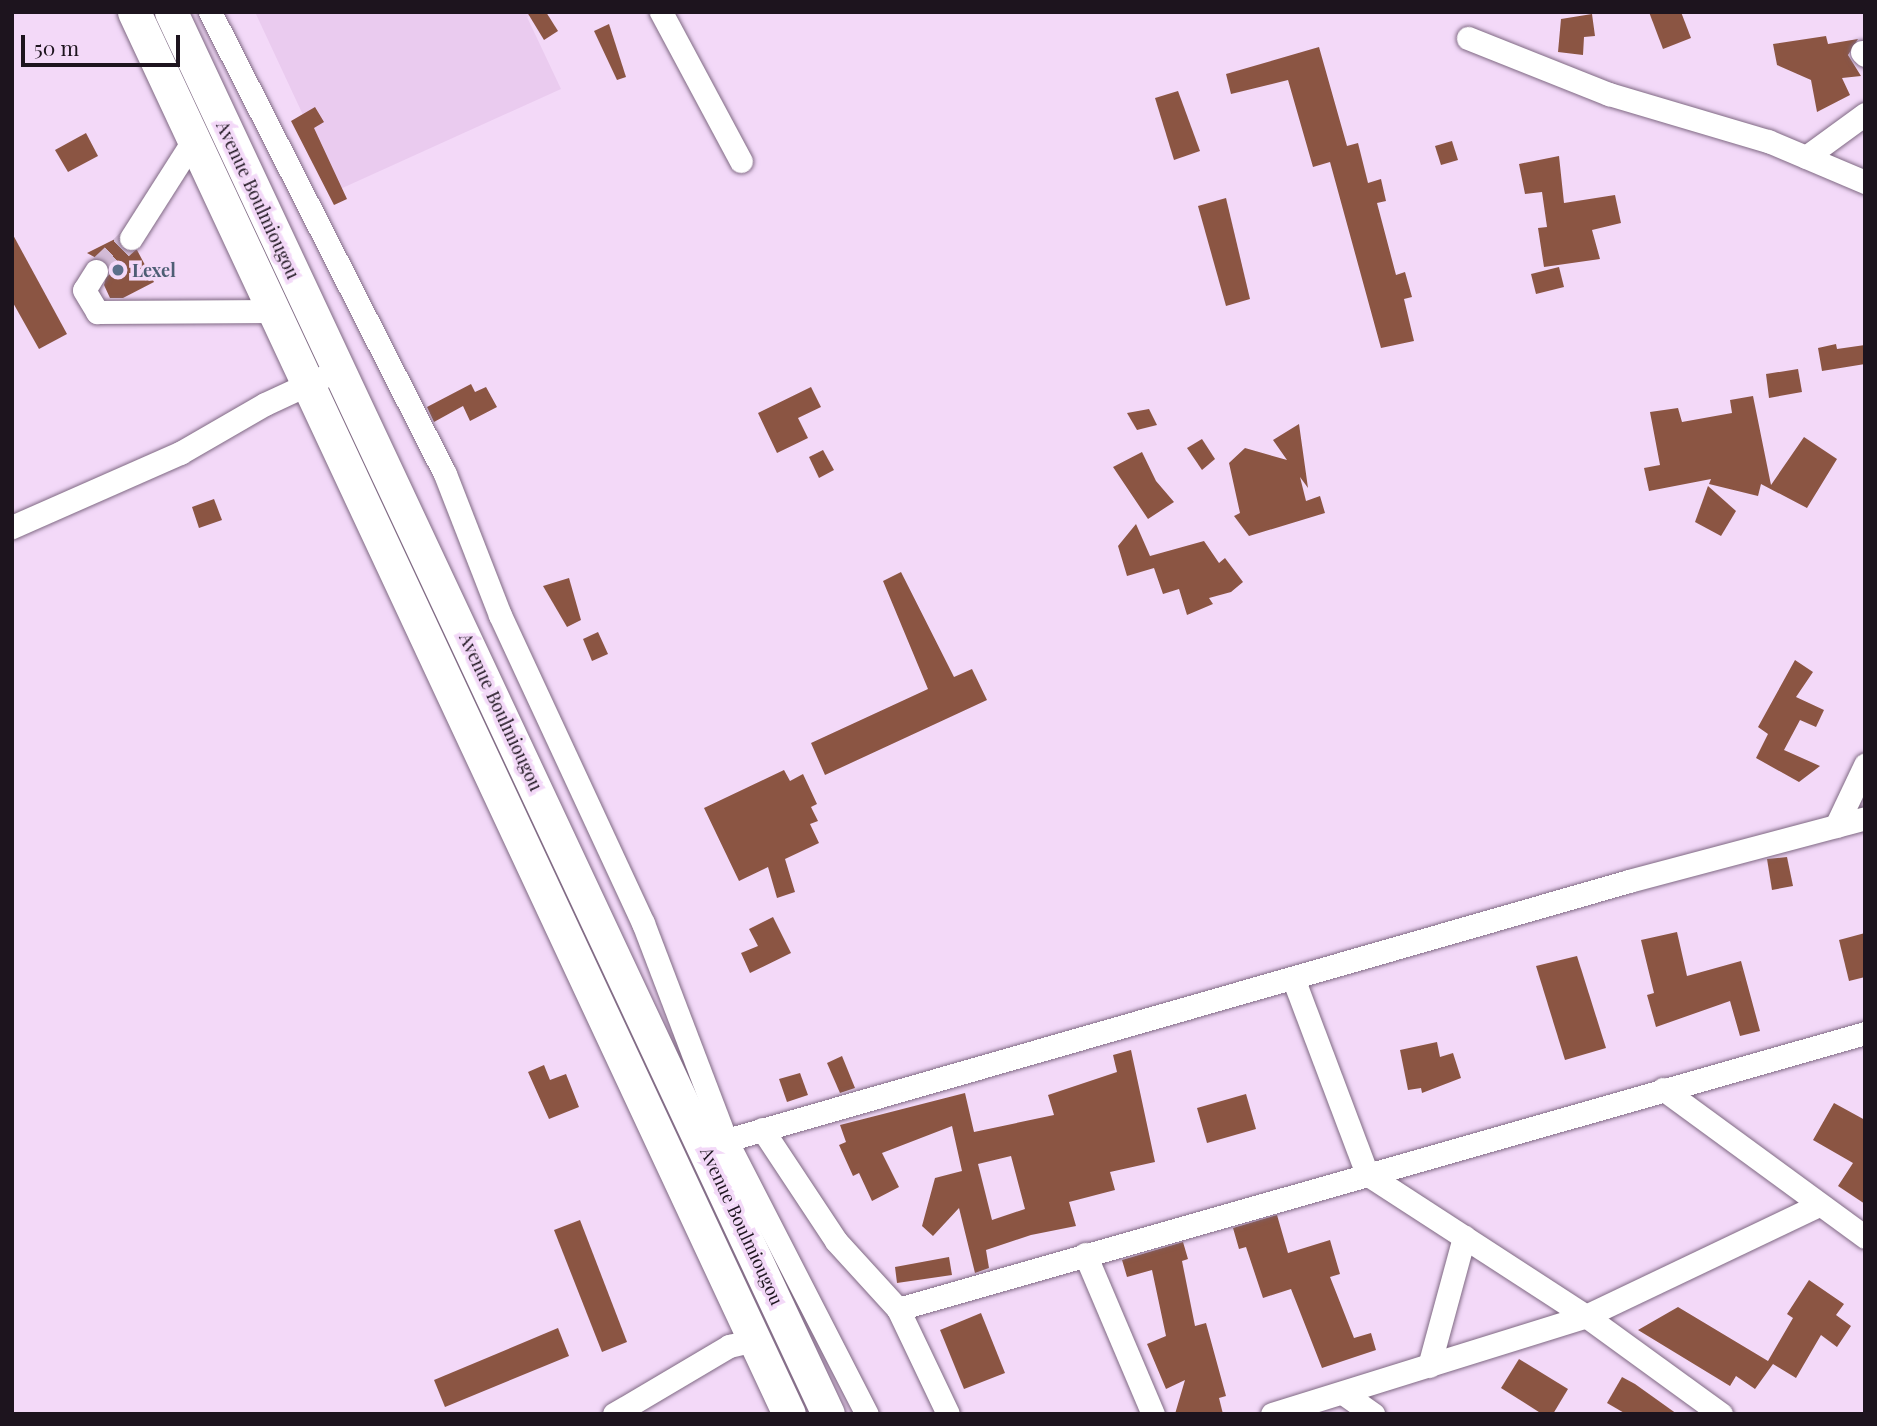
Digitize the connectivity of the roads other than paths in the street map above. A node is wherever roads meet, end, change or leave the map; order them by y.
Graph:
1 (134, 12) edge
2 (171, 12) edge
3 (210, 12) edge
4 (661, 12) edge
5 (1468, 38) dead end
6 (1865, 114) edge
7 (194, 139) junction
8 (1806, 157) junction
9 (741, 161) dead end
10 (1865, 182) edge
11 (131, 238) tunnel mouth
12 (96, 271) tunnel mouth
13 (276, 312) junction
14 (323, 377) junction
15 (12, 527) edge
16 (1865, 765) edge
17 (1863, 825) edge
18 (1836, 826) junction
19 (1293, 978) junction
20 (1865, 1033) edge
21 (1663, 1089) junction
22 (762, 1129) junction
23 (716, 1143) junction
24 (1367, 1174) junction
25 (1817, 1206) junction
26 (1464, 1237) junction
27 (1865, 1237) edge
28 (1085, 1254) junction
29 (898, 1309) junction
30 (1586, 1316) junction
31 (754, 1340) junction
32 (1429, 1366) junction
33 (1343, 1393) junction
34 (614, 1414) edge
35 (789, 1414) edge
36 (828, 1414) edge
37 (867, 1414) edge
38 (948, 1414) edge
39 (1153, 1414) edge
40 (1272, 1414) edge
41 (1373, 1414) edge
42 (1721, 1414) edge

1 - 7 highway, Avenue Boulmiougou
2 - 14 highway, Avenue Boulmiougou
3 - 23 street
4 - 9 street
5 - 8 street
6 - 8 street
7 - 11 street
7 - 13 highway, Avenue Boulmiougou
8 - 10 street
12 - 13 street
13 - 14 highway, Avenue Boulmiougou
14 - 15 street
14 - 23 highway, Avenue Boulmiougou
14 - 31 highway, Avenue Boulmiougou
16 - 18 street
17 - 18 street
18 - 19 street
19 - 22 street
19 - 24 street
20 - 21 street
21 - 24 street
21 - 25 street
22 - 23 street
22 - 29 street
23 - 36 highway, Avenue Boulmiougou
23 - 37 street
24 - 26 street
24 - 28 street
25 - 27 street
25 - 30 street
26 - 30 street
26 - 32 street
28 - 29 street
28 - 39 street
29 - 38 street
30 - 32 street
30 - 42 street
31 - 34 street
31 - 35 highway, Avenue Boulmiougou
32 - 33 street
33 - 40 street
33 - 41 street

